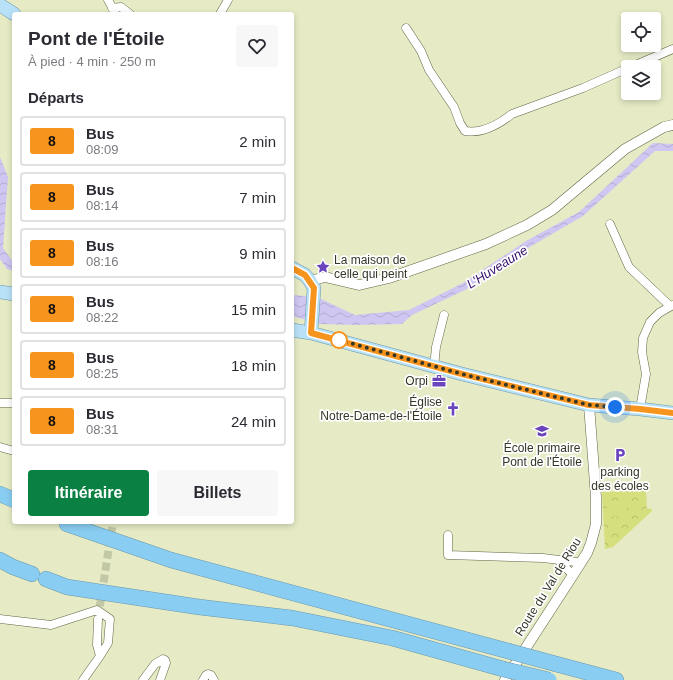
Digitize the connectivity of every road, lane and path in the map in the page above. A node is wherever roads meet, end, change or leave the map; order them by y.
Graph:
1 (228, 0) edge
2 (0, 5) edge
3 (112, 7) edge
4 (127, 12) edge
5 (221, 12) edge
6 (12, 13) edge
7 (406, 28) dead end
8 (673, 49) edge
9 (647, 60) edge
10 (621, 71) edge
11 (673, 125) edge
12 (610, 224) dead end
13 (294, 269) edge
14 (312, 285) junction
15 (0, 292) edge
16 (12, 294) edge
17 (672, 306) edge
18 (444, 315) dead end
19 (311, 329) junction
20 (294, 330) edge
21 (434, 366) junction
22 (0, 403) edge
23 (12, 403) edge
24 (589, 405) junction
25 (640, 409) junction
26 (673, 413) edge
27 (0, 447) edge
28 (12, 451) edge
29 (0, 494) edge
30 (12, 499) edge
31 (67, 524) dead end
32 (448, 535) dead end
33 (0, 560) edge
34 (559, 561) junction
35 (580, 564) junction
36 (32, 574) dead end
37 (573, 575) junction
38 (46, 580) dead end
39 (98, 618) tunnel mouth
40 (0, 619) edge
41 (100, 656) junction
42 (504, 674) edge
43 (83, 680) edge
44 (143, 680) edge
45 (160, 680) edge
46 (203, 680) edge
47 (214, 680) edge
48 (549, 680) edge
49 (616, 680) edge

1 - 5 street
2 - 6 main road
3 - 4 street
7 - 10 street
8 - 9 street
11 - 14 street
12 - 17 street
13 - 14 main road
14 - 19 main road
15 - 16 main road
17 - 25 street
18 - 21 street
19 - 20 main road
19 - 21 main road
21 - 24 main road
22 - 23 street
24 - 25 main road
24 - 35 street, Route du Val de Riou
25 - 26 main road
27 - 28 street
29 - 30 highway
31 - 49 highway, bridge
32 - 34 street
33 - 36 highway
34 - 35 street
34 - 37 street
35 - 37 street, Route du Val de Riou
37 - 42 street, Route du Val de Riou
38 - 42 highway
39 - 41 street
40 - 41 street
41 - 43 street
42 - 48 highway, bridge
44 - 45 street
46 - 47 street

